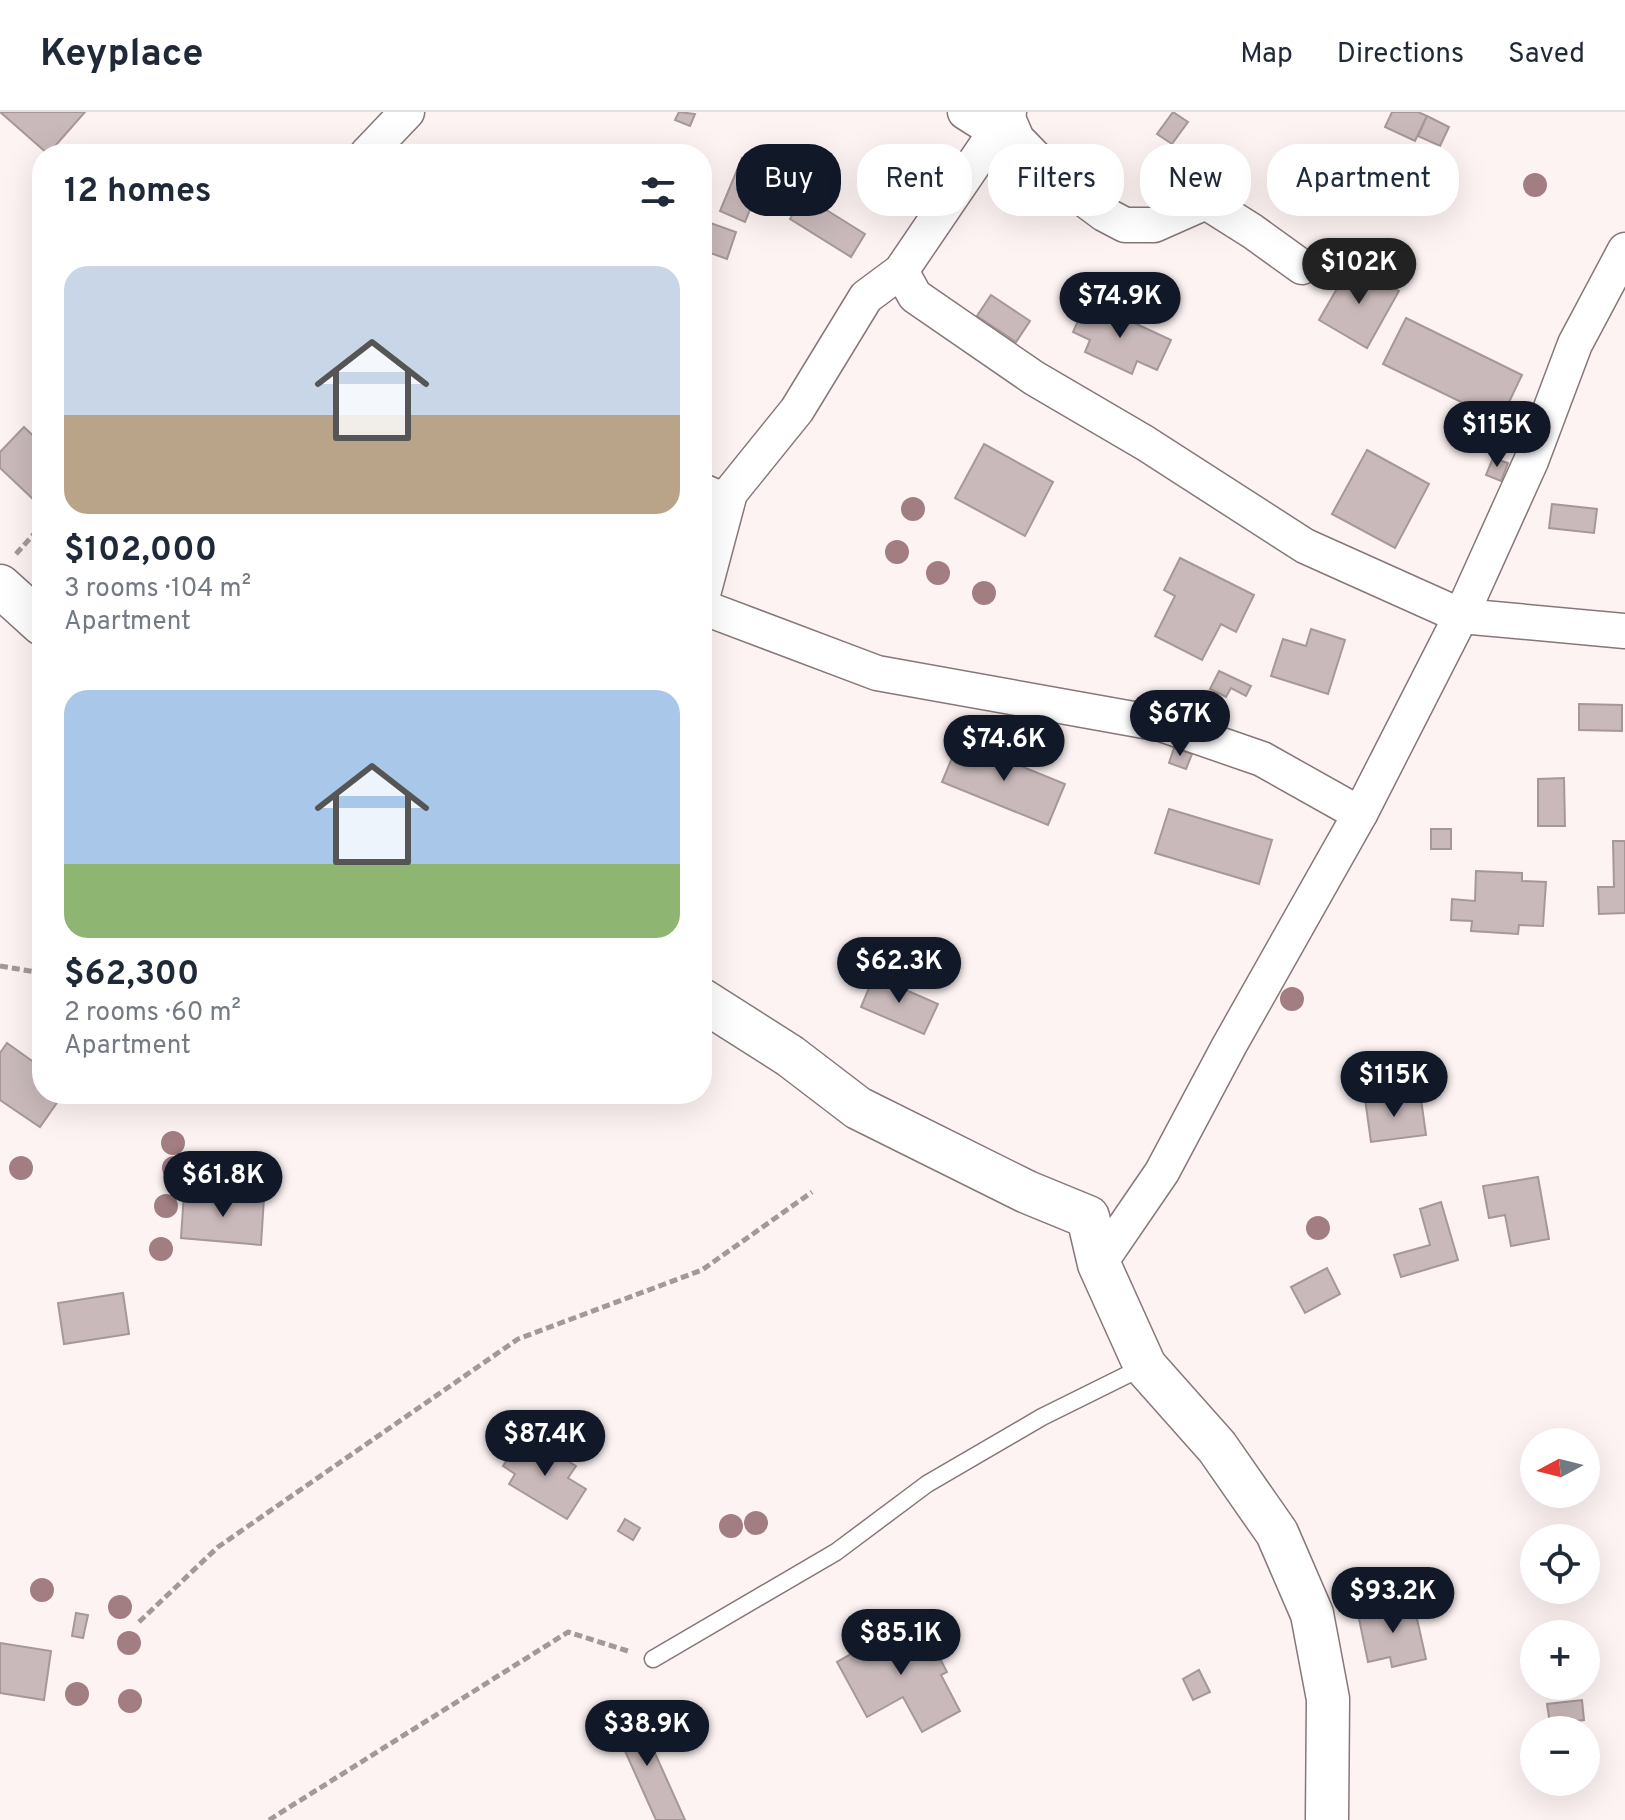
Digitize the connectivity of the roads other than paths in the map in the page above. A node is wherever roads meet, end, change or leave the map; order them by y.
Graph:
1 (407, 112) edge
2 (965, 112) edge
3 (1003, 120) edge
4 (377, 144) edge
5 (1625, 250) edge
6 (1302, 267) dead end
7 (901, 271) junction
8 (716, 487) edge
9 (712, 519) edge
10 (5, 573) edge
11 (32, 610) edge
12 (712, 611) edge
13 (1461, 616) junction
14 (1625, 631) edge
15 (1360, 814) junction
16 (712, 1006) edge
17 (1099, 1264) junction
18 (1145, 1366) junction
19 (653, 1659) road end
20 (1327, 1820) edge

1 - 4 street
2 - 3 street
3 - 6 street
3 - 7 street
5 - 13 street
7 - 8 street
7 - 13 street
8 - 9 street
10 - 11 street
12 - 15 street
13 - 14 street
13 - 15 street
15 - 17 street
16 - 17 street
17 - 18 street
18 - 19 lane
18 - 20 street

